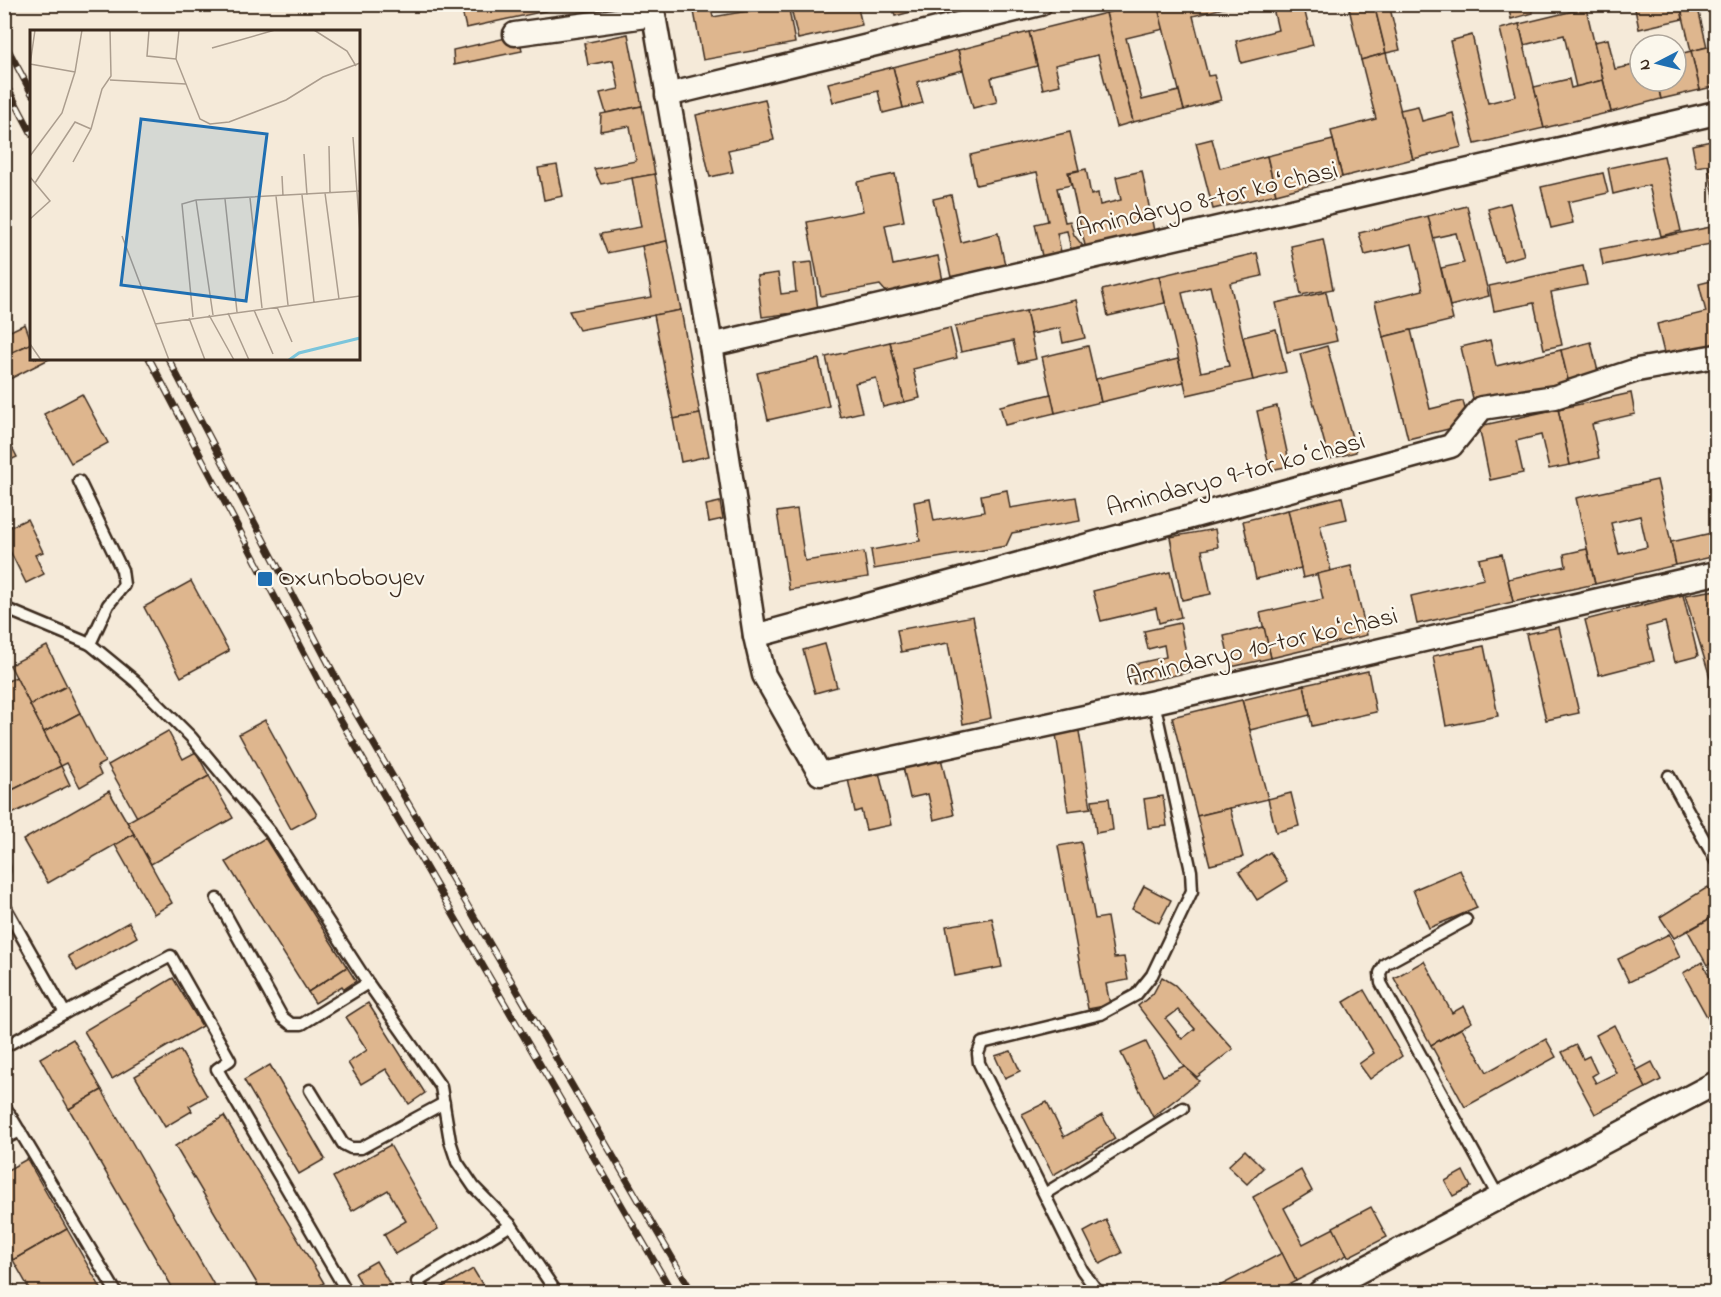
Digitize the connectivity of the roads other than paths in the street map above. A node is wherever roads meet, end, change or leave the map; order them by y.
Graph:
1 (1040, 4) edge
2 (652, 10) edge
3 (515, 34) dead end
4 (667, 95) junction
5 (1716, 113) edge
6 (711, 345) junction
7 (1716, 356) edge
8 (80, 481) dead end
9 (1716, 573) edge
10 (4, 608) edge
11 (755, 636) junction
12 (90, 644) junction
13 (1154, 702) junction
14 (1669, 776) dead end
15 (1716, 861) edge
16 (217, 898) dead end
17 (4, 904) edge
18 (1466, 920) dead end
19 (368, 982) junction
20 (65, 1012) junction
21 (4, 1047) edge
22 (1716, 1083) edge
23 (310, 1090) dead end
24 (444, 1103) junction
25 (4, 1105) edge
26 (1184, 1108) dead end
27 (20, 1131) junction
28 (4, 1139) edge
29 (1046, 1192) junction
30 (1499, 1198) junction
31 (511, 1225) junction
32 (4, 1283) edge
33 (10, 1293) edge
34 (116, 1293) edge
35 (347, 1293) edge
36 (424, 1293) edge
37 (556, 1293) edge
38 (1098, 1293) edge
39 (1320, 1293) edge

1 - 4 street
2 - 3 street
2 - 4 street
4 - 6 street
5 - 6 street, Amindaryo 8-tor koʻchasi
6 - 11 street
7 - 11 street, Amindaryo 9-tor koʻchasi
8 - 12 lane
9 - 13 street, Amindaryo 10-tor koʻchasi
10 - 12 lane
11 - 13 street, Amindaryo 10-tor koʻchasi
12 - 19 lane
13 - 29 lane
14 - 15 lane
16 - 19 lane
17 - 20 lane
18 - 30 lane
19 - 24 lane
20 - 21 lane
20 - 35 lane
22 - 30 street
23 - 24 lane
24 - 31 lane
25 - 27 lane
26 - 29 lane
27 - 28 lane
27 - 34 lane
29 - 38 lane
30 - 39 street
31 - 36 lane
31 - 37 lane
32 - 33 lane

